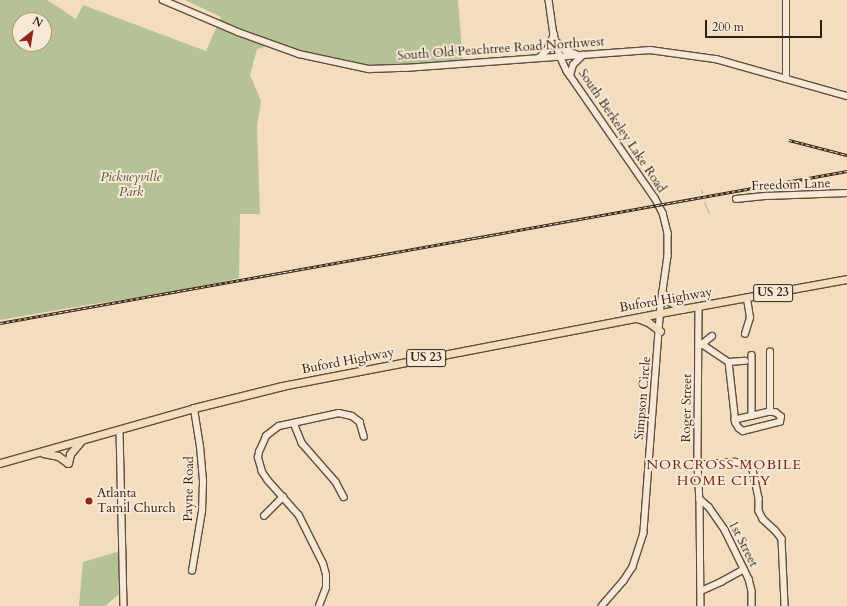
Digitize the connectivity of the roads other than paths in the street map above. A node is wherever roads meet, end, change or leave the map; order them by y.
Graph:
1 (163, 0) edge
2 (549, 0) edge
3 (786, 0) edge
4 (555, 36) junction
5 (581, 55) junction
6 (560, 56) junction
7 (546, 57) junction
8 (539, 58) junction
9 (565, 66) junction
10 (570, 76) junction
11 (786, 79) junction
12 (847, 96) edge
13 (847, 193) edge
14 (736, 199) dead end
15 (658, 205) joint
16 (847, 279) edge
17 (662, 292) junction
18 (747, 298) junction
19 (699, 307) junction
20 (684, 309) junction
21 (660, 313) junction
22 (635, 318) junction
23 (660, 331) junction
24 (745, 334) dead end
25 (712, 336) dead end
26 (701, 345) junction
27 (770, 352) dead end
28 (752, 355) dead end
29 (744, 361) dead end
30 (729, 362) junction
31 (194, 408) junction
32 (770, 412) junction
33 (752, 416) junction
34 (736, 420) junction
35 (294, 423) junction
36 (120, 430) junction
37 (364, 436) dead end
38 (81, 440) junction
39 (36, 453) junction
40 (0, 463) edge
41 (698, 465) junction
42 (283, 497) junction
43 (344, 497) dead end
44 (700, 499) junction
45 (264, 516) dead end
46 (744, 568) junction
47 (192, 571) dead end
48 (701, 591) junction
49 (124, 606) edge
50 (320, 606) edge
51 (602, 606) edge
52 (701, 606) edge
53 (752, 606) edge
54 (785, 606) edge

1 - 8 street, South Old Peachtree Road Northwest
2 - 4 street, South Berkeley Lake Road
3 - 11 street
4 - 5 street
4 - 6 street, South Berkeley Lake Road
4 - 8 street
5 - 6 street, South Old Peachtree Road Northwest
5 - 10 street
5 - 11 street, South Old Peachtree Road Northwest
6 - 7 street, South Old Peachtree Road Northwest
6 - 9 street, South Berkeley Lake Road
7 - 8 street, South Old Peachtree Road Northwest
7 - 9 street
9 - 10 street, South Berkeley Lake Road
10 - 15 street, South Berkeley Lake Road
11 - 12 street, South Old Peachtree Road Northwest
13 - 14 street, Freedom Lane
15 - 17 street, Simpson Circle
16 - 18 main road, Buford Highway / US 23
17 - 20 main road
17 - 21 street, Simpson Circle
18 - 19 main road, Buford Highway / US 23
18 - 24 street
19 - 20 main road, Buford Highway / US 23
19 - 26 street, Roger Street
20 - 21 main road, Buford Highway / US 23
21 - 22 main road, Buford Highway / US 23
21 - 23 street, Simpson Circle
22 - 23 main road
22 - 31 main road, Buford Highway / US 23
23 - 51 street, Simpson Circle
25 - 26 street
26 - 30 street
26 - 41 street, Roger Street
27 - 32 street
28 - 33 street
29 - 30 street
30 - 34 street
31 - 36 main road, Buford Highway / US 23
31 - 47 street, Payne Road
32 - 33 street
32 - 34 street
33 - 34 street
35 - 37 street
35 - 42 street
35 - 43 street
36 - 38 main road, Buford Highway / US 23
36 - 49 street
38 - 39 main road, Buford Highway / US 23
38 - 39 main road
39 - 40 main road, Buford Highway / US 23
41 - 44 street, Roger Street
41 - 54 street
42 - 45 street
42 - 50 street
44 - 46 street, 1st Street
44 - 48 street, Roger Street
46 - 48 street
46 - 53 street, 1st Street
48 - 52 street, Roger Street

